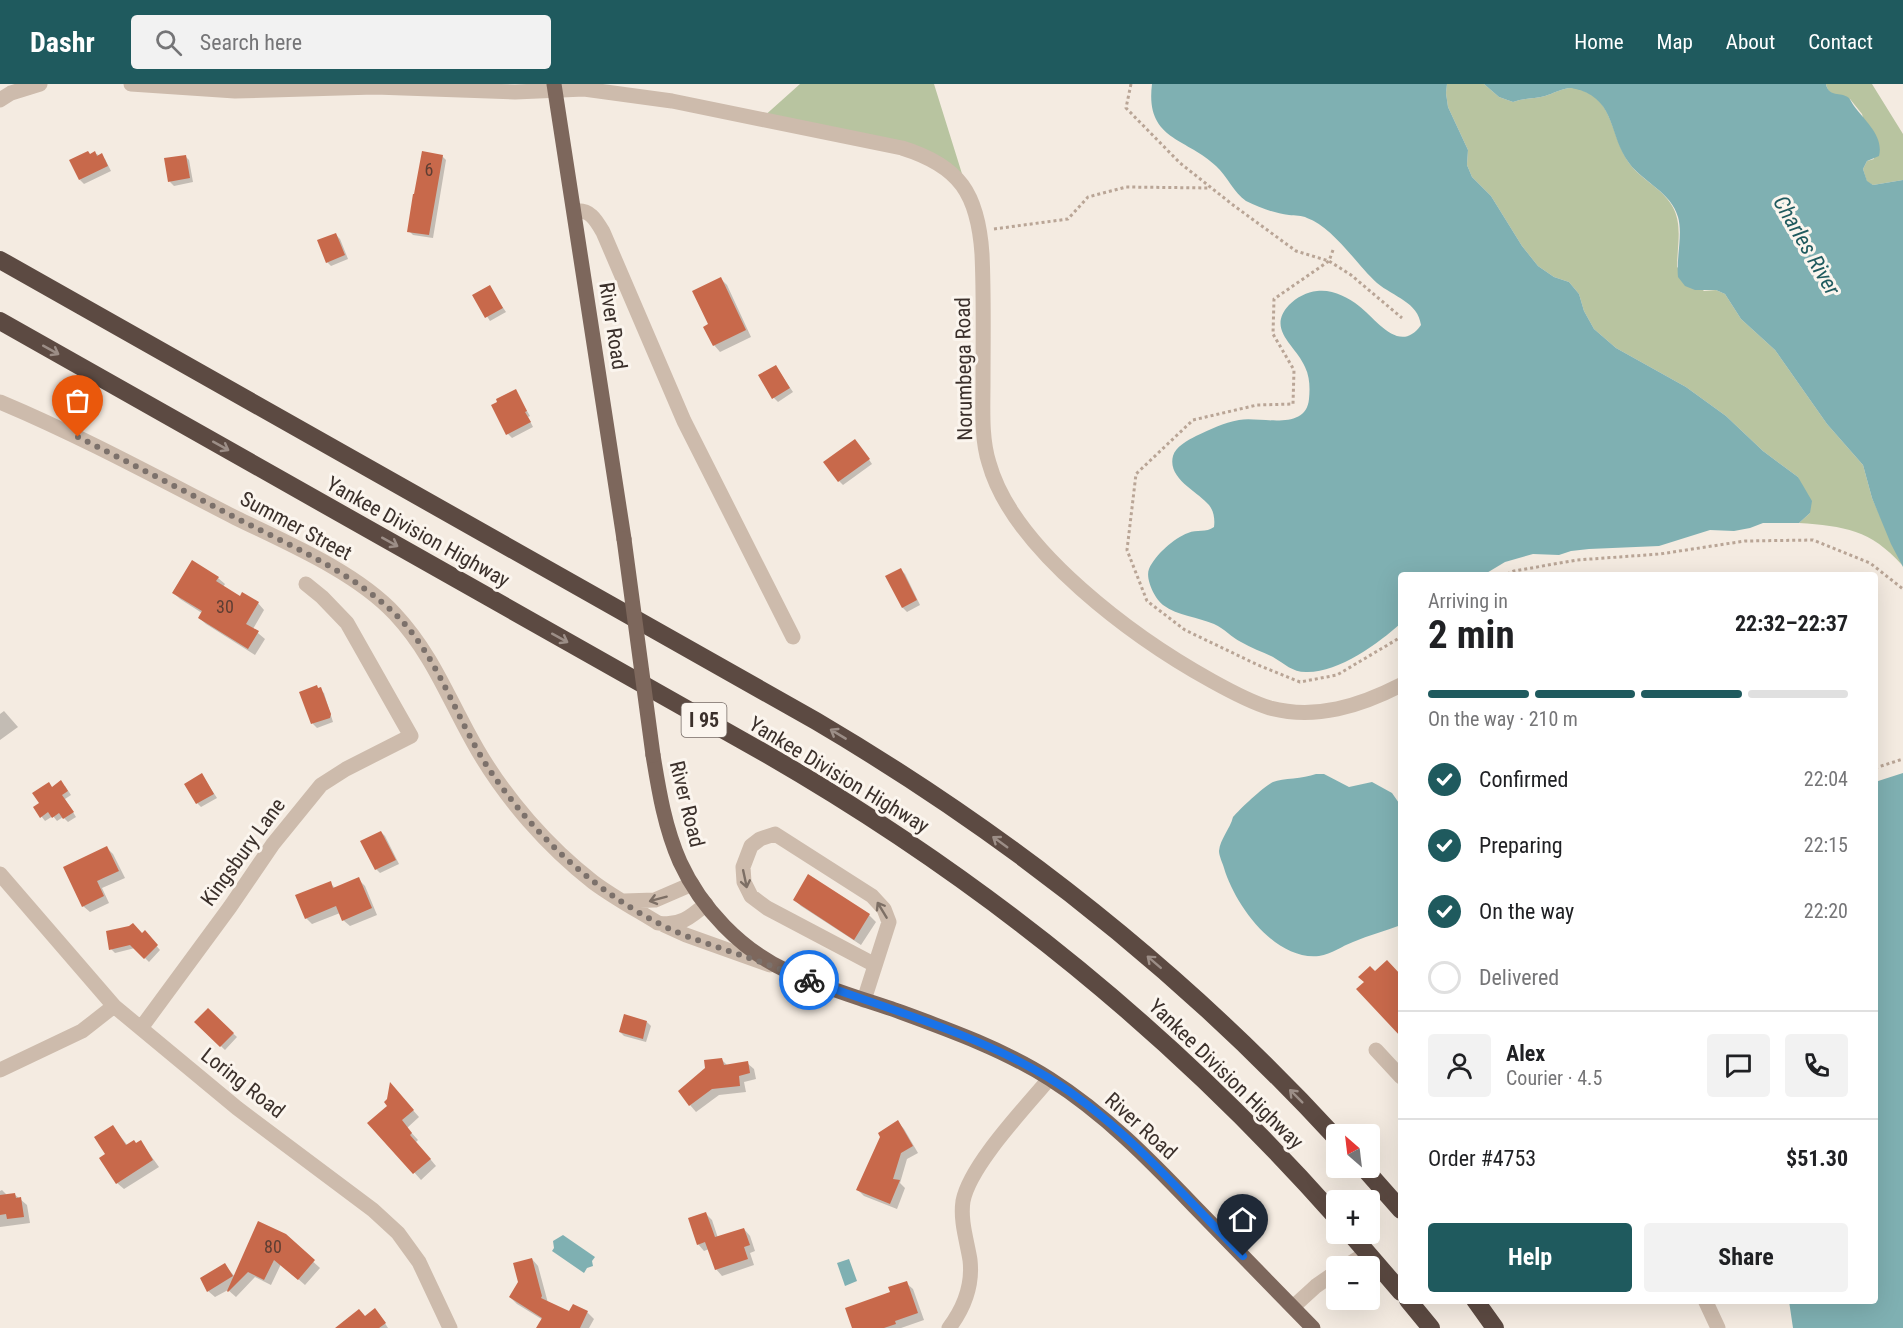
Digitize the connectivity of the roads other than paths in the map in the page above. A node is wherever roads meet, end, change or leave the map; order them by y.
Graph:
1 (40, 84) edge
2 (131, 84) edge
3 (555, 87) edge
4 (5, 97) edge
5 (575, 211) junction
6 (0, 260) edge
7 (0, 321) edge
8 (0, 402) edge
9 (306, 584) dead end
10 (793, 638) dead end
11 (1398, 686) edge
12 (0, 874) edge
13 (692, 884) junction
14 (621, 900) junction
15 (706, 904) junction
16 (658, 923) junction
17 (875, 965) junction
18 (787, 971) junction
19 (864, 1000) junction
20 (114, 1006) junction
21 (141, 1028) junction
22 (1376, 1050) dead end
23 (0, 1070) edge
24 (1398, 1074) edge
25 (1049, 1079) junction
26 (1326, 1128) edge
27 (1373, 1178) edge
28 (1326, 1206) edge
29 (1398, 1207) edge
30 (1359, 1244) edge
31 (1367, 1253) junction
32 (1362, 1256) edge
33 (1326, 1279) edge
34 (1398, 1289) edge
35 (1478, 1304) edge
36 (1707, 1304) edge
37 (1293, 1307) junction
38 (1418, 1314) edge
39 (450, 1328) edge
40 (949, 1328) edge
41 (1313, 1328) edge
42 (1431, 1328) edge
43 (1495, 1328) edge
44 (1718, 1328) edge

1 - 4 street
2 - 3 street, Norumbega Road
3 - 5 main road, River Road
3 - 11 street, Norumbega Road
5 - 10 street, River Road
5 - 13 main road, River Road, bridge
26 -> 6 highway, Yankee Division Highway / I 95
7 -> 28 highway, Yankee Division Highway / I 95
8 - 14 street, Summer Street
9 - 21 street, Kingsbury Lane
12 - 20 street, Loring Road
13 -> 14 street
13 - 15 main road, River Road
14 - 16 street, Summer Street
15 - 16 street
15 - 18 main road, River Road
16 - 18 street, Summer Street
17 -> 17 street
17 - 19 street
18 - 19 main road, River Road
19 - 25 main road, River Road
20 - 21 street, Loring Road
20 - 23 street
21 - 39 street, Loring Road
22 - 24 street
25 - 37 main road, River Road
25 - 40 street
27 - 29 highway
30 - 31 highway
31 - 32 street
31 - 34 highway
33 - 37 street
35 - 43 highway
36 - 44 street
37 - 41 main road, River Road
38 - 42 highway

